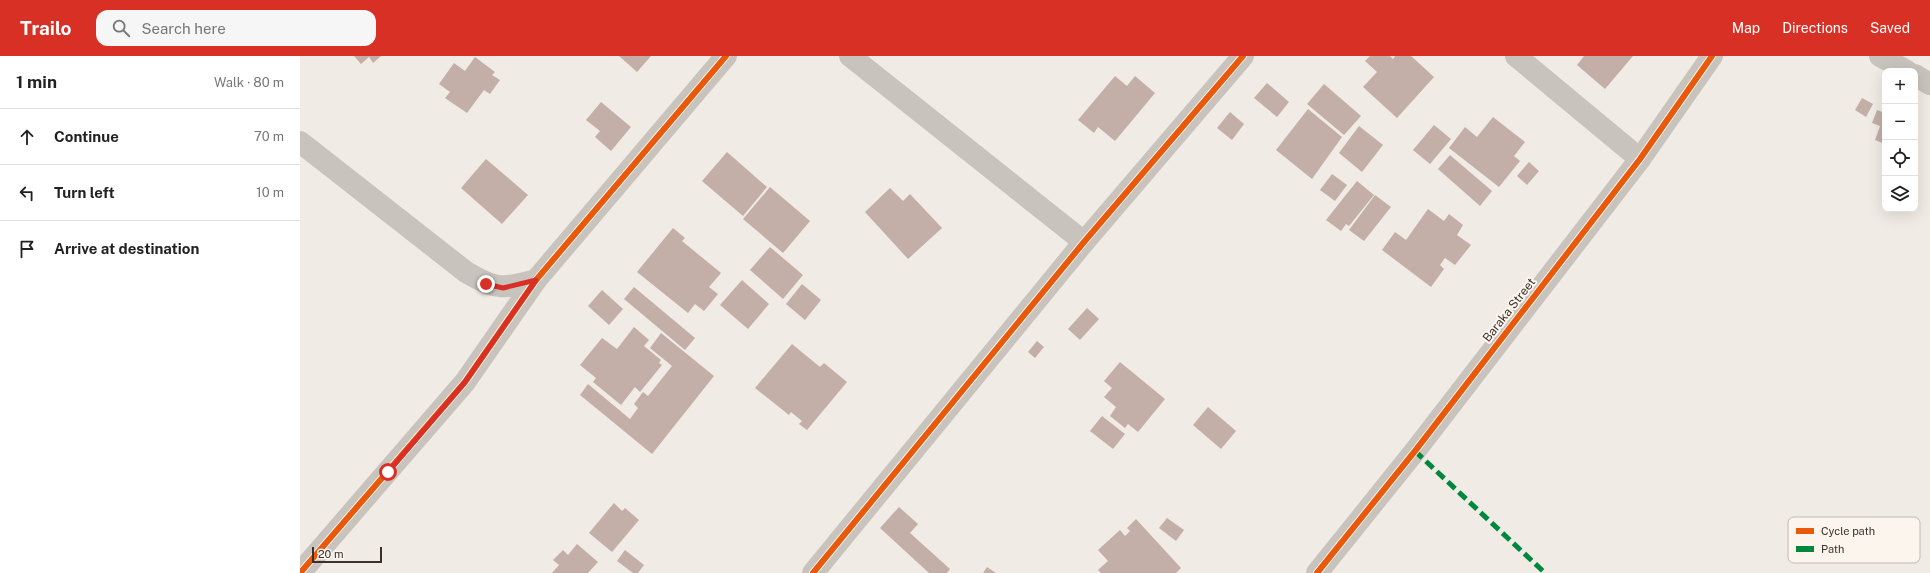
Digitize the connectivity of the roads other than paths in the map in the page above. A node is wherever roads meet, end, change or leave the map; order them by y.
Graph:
1 (726, 56) edge
2 (850, 56) edge
3 (1243, 56) edge
4 (1516, 56) edge
5 (1712, 56) edge
6 (1880, 56) edge
7 (1902, 68) edge
8 (1918, 77) edge
9 (1930, 84) edge
10 (300, 142) edge
11 (1640, 159) junction
12 (1084, 242) junction
13 (536, 280) junction
14 (300, 573) edge
15 (813, 573) edge
16 (1317, 573) edge

1 - 13 street
2 - 12 street
3 - 12 street
4 - 11 street
5 - 11 street, Baraka Street
6 - 7 street
8 - 9 street
10 - 13 street
11 - 16 street, Baraka Street
12 - 15 street
13 - 14 street

